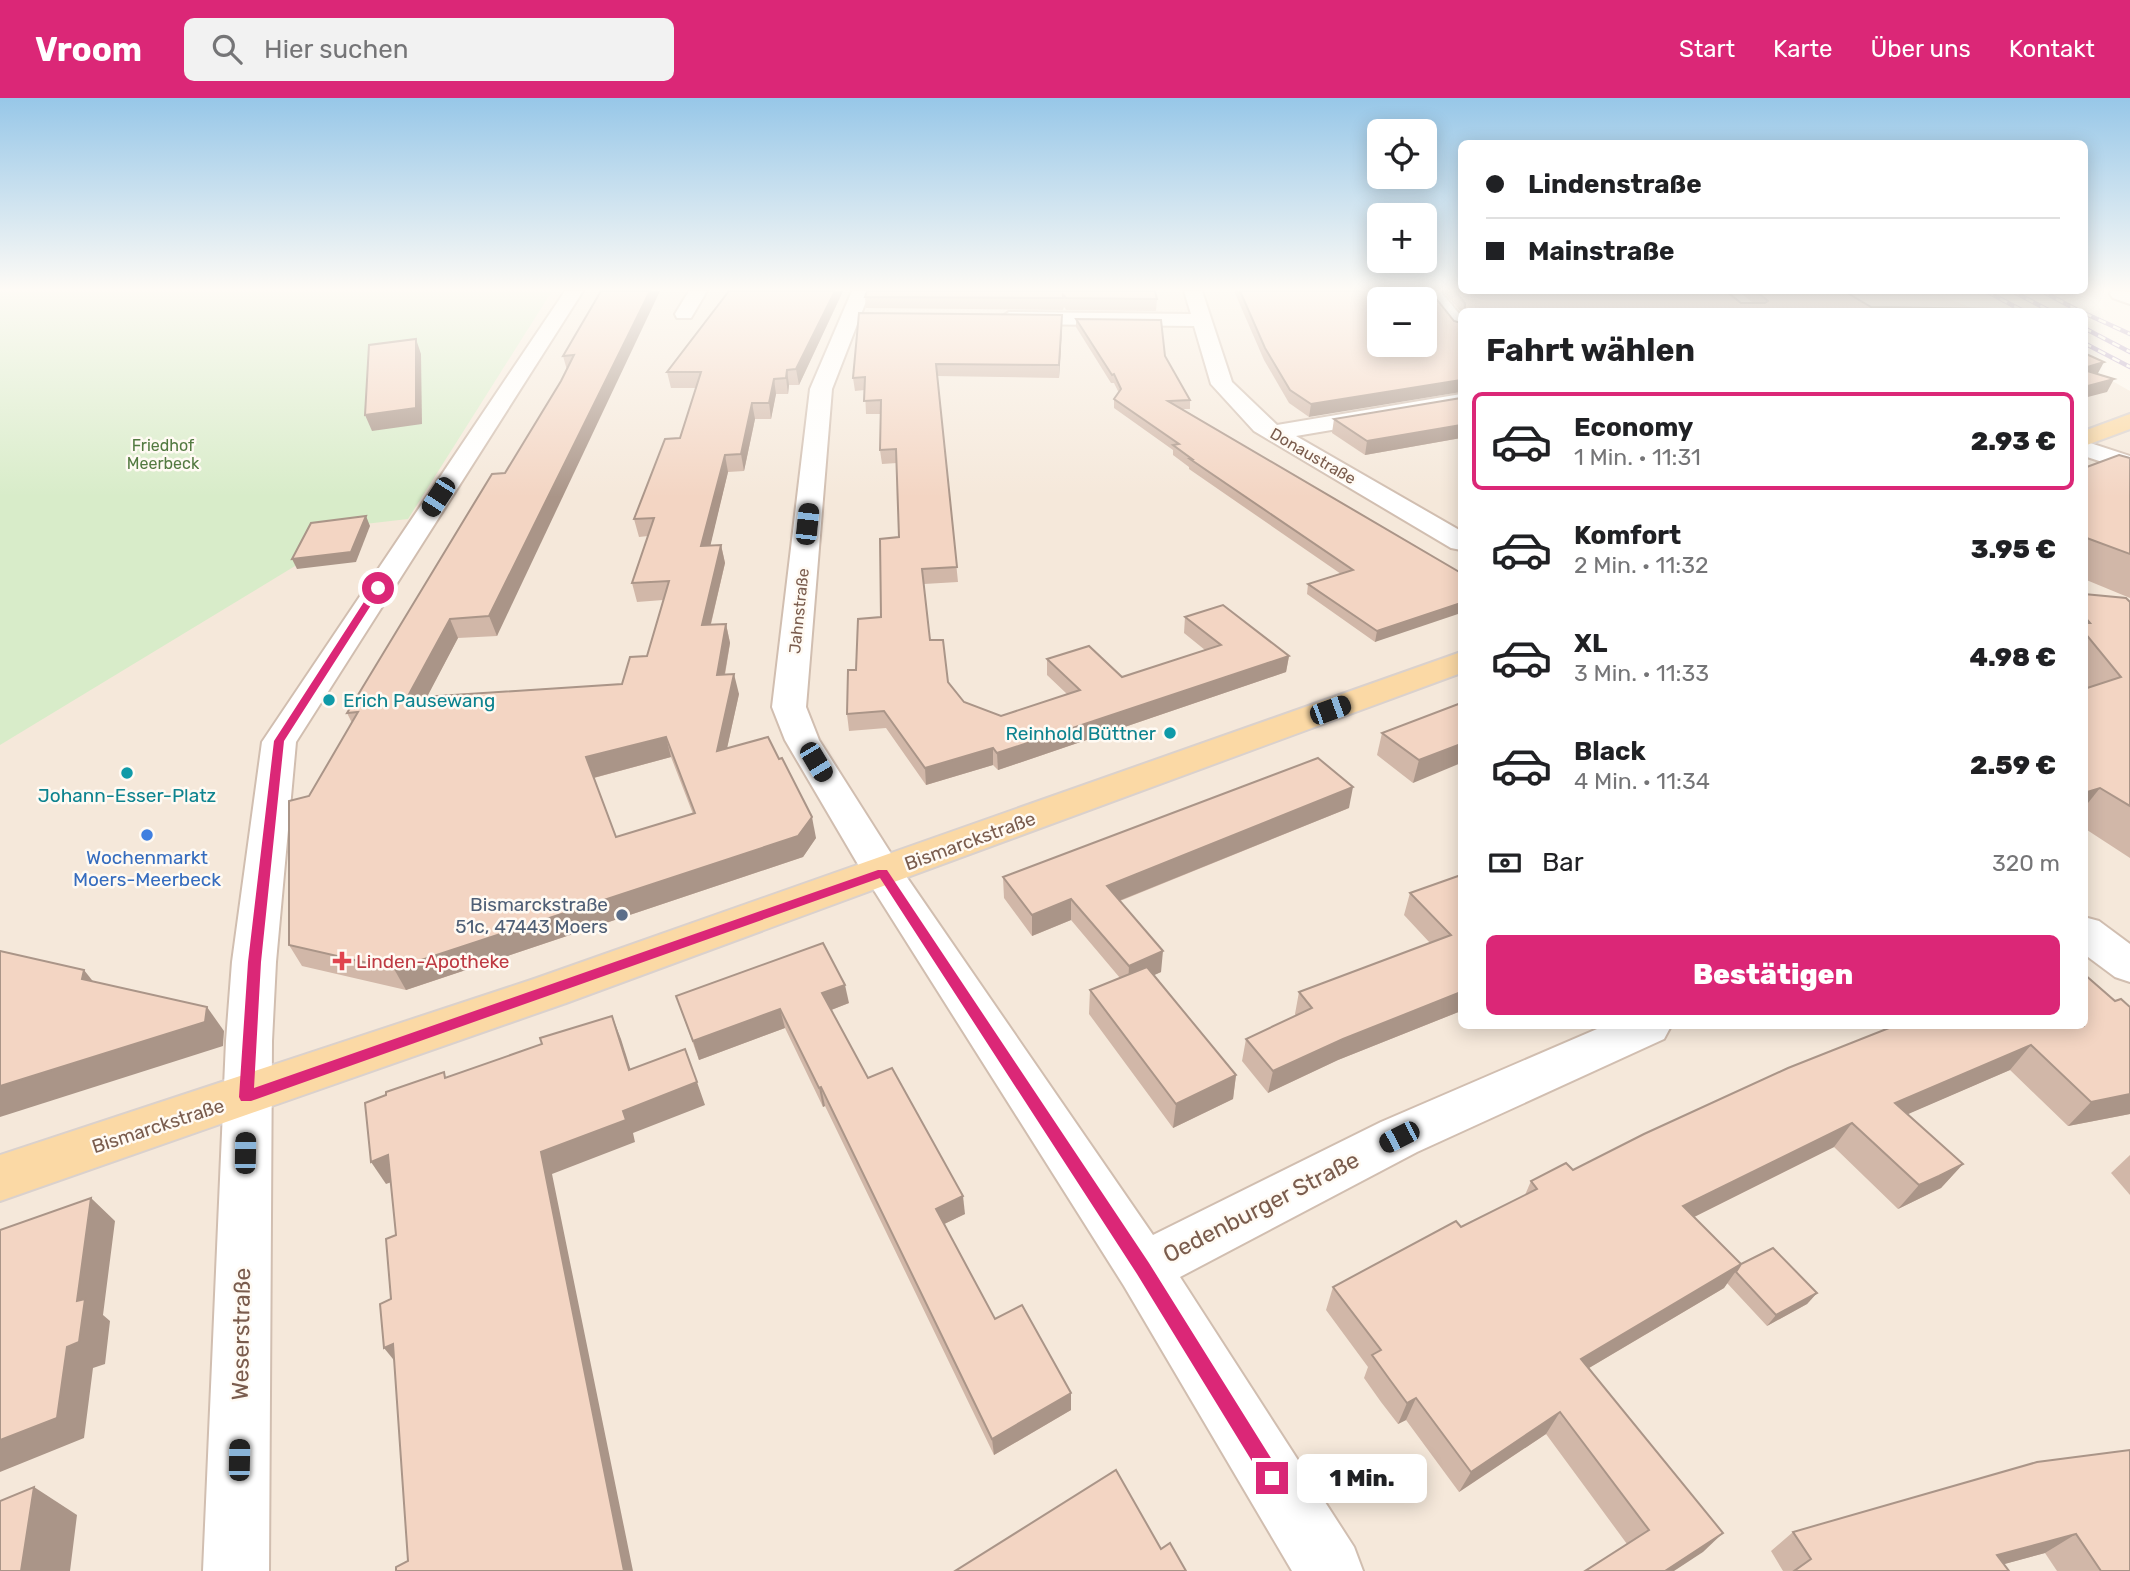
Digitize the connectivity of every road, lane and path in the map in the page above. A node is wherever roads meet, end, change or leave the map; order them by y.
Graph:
1 (529, 360) edge
2 (835, 360) edge
3 (1215, 360) edge
4 (1458, 402) edge
5 (2130, 421) edge
6 (1273, 433) junction
7 (2088, 437) edge
8 (2088, 451) edge
9 (2127, 478) edge
10 (1458, 540) edge
11 (1458, 663) edge
12 (883, 873) junction
13 (2088, 935) edge
14 (2130, 966) edge
15 (1640, 1029) edge
16 (246, 1097) junction
17 (0, 1178) edge
18 (1143, 1268) junction
19 (236, 1571) edge
20 (1330, 1571) edge

1 - 16 street, Weserstraße
2 - 12 street, Jahnstraße
3 - 6 street, Donaustraße
4 - 6 street
5 - 7 main road
6 - 10 street, Donaustraße
8 - 9 street
11 - 12 main road, Bismarckstraße
12 - 16 main road, Bismarckstraße
12 - 18 street, Jahnstraße
13 - 14 street
15 - 18 street, Oedenburger Straße
16 - 17 main road, Bismarckstraße
16 - 19 street, Weserstraße
18 - 20 street, Jahnstraße

